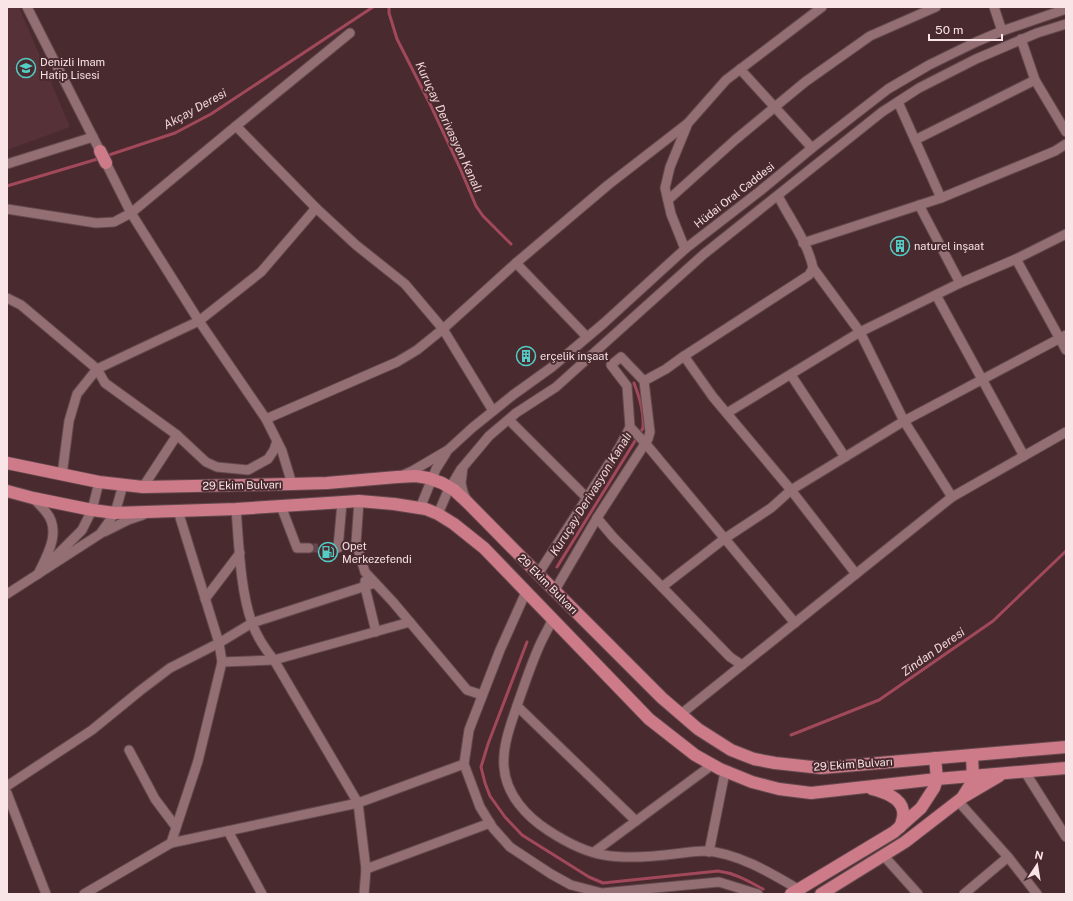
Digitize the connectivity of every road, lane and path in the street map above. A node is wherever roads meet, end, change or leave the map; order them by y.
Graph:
1 (27, 7) edge
2 (822, 7) edge
3 (936, 7) edge
4 (994, 7) edge
5 (1066, 9) edge
6 (1066, 24) edge
7 (1002, 31) junction
8 (350, 33) dead end
9 (1021, 39) junction
10 (740, 69) junction
11 (1035, 80) junction
12 (898, 102) junction
13 (775, 106) junction
14 (688, 123) junction
15 (236, 126) junction
16 (1066, 132) edge
17 (93, 137) junction
18 (915, 140) junction
19 (1066, 144) edge
20 (812, 148) junction
21 (100, 151) joint
22 (106, 163) joint
23 (7, 164) edge
24 (778, 196) junction
25 (941, 198) junction
26 (668, 200) junction
27 (919, 205) junction
28 (316, 208) junction
29 (7, 209) edge
30 (131, 213) junction
31 (1066, 234) edge
32 (803, 243) junction
33 (685, 249) junction
34 (1016, 259) junction
35 (516, 263) junction
36 (813, 268) junction
37 (960, 283) junction
38 (936, 295) junction
39 (7, 298) edge
40 (199, 321) junction
41 (443, 329) junction
42 (860, 332) junction
43 (1063, 337) edge
44 (587, 338) junction
45 (1066, 350) edge
46 (684, 356) junction
47 (97, 369) junction
48 (791, 375) junction
49 (982, 380) junction
50 (644, 381) junction
51 (493, 411) junction
52 (727, 413) junction
53 (266, 419) junction
54 (509, 420) junction
55 (904, 421) junction
56 (632, 429) junction
57 (1066, 432) edge
58 (177, 436) junction
59 (277, 441) junction
60 (644, 442) junction
61 (448, 450) junction
62 (1024, 456) junction
63 (845, 457) junction
64 (7, 463) edge
65 (465, 463) junction
66 (62, 475) junction
67 (397, 477) junction
68 (432, 479) junction
69 (99, 482) junction
70 (292, 484) junction
71 (123, 485) junction
72 (143, 487) junction
73 (450, 488) junction
74 (790, 490) junction
75 (7, 491) edge
76 (586, 497) junction
77 (952, 497) junction
78 (33, 498) junction
79 (342, 502) junction
80 (360, 502) junction
81 (467, 502) junction
82 (281, 506) junction
83 (420, 508) junction
84 (236, 509) junction
85 (92, 510) junction
86 (178, 511) junction
87 (152, 512) junction
88 (115, 513) junction
89 (438, 514) junction
90 (597, 518) junction
91 (100, 534) junction
92 (724, 539) junction
93 (309, 548) tunnel mouth
94 (335, 548) dead end
95 (240, 553) junction
96 (364, 572) junction
97 (38, 574) junction
98 (538, 574) junction
99 (856, 574) junction
100 (375, 583) junction
101 (364, 587) junction
102 (662, 587) junction
103 (555, 590) junction
104 (526, 592) junction
105 (7, 594) edge
106 (205, 599) junction
107 (553, 619) junction
108 (410, 622) junction
109 (252, 623) junction
110 (796, 623) junction
111 (376, 632) junction
112 (219, 643) junction
113 (274, 660) junction
114 (222, 662) junction
115 (742, 665) junction
116 (482, 695) junction
117 (517, 706) junction
118 (681, 714) junction
119 (1066, 747) edge
120 (129, 750) dead end
121 (972, 755) junction
122 (935, 758) junction
123 (464, 764) junction
124 (712, 765) junction
125 (1066, 768) edge
126 (725, 772) junction
127 (1025, 772) junction
128 (1002, 774) junction
129 (973, 777) junction
130 (937, 779) junction
131 (7, 786) edge
132 (865, 787) junction
133 (7, 793) edge
134 (960, 799) junction
135 (358, 803) junction
136 (636, 821) junction
137 (490, 823) junction
138 (176, 827) junction
139 (900, 827) junction
140 (228, 831) junction
141 (1066, 837) edge
142 (171, 843) junction
143 (594, 852) junction
144 (710, 852) junction
145 (883, 855) junction
146 (1008, 857) junction
147 (366, 869) junction
148 (802, 891) edge
149 (46, 894) edge
150 (84, 894) edge
151 (262, 894) edge
152 (364, 894) edge
153 (758, 894) edge
154 (821, 894) edge
155 (918, 894) edge
156 (964, 894) edge
157 (1037, 894) edge

1 - 17 street
2 - 10 street
3 - 13 street
4 - 7 street
5 - 7 street, Hüdai Oral Caddesi
6 - 9 street
7 - 20 street, Hüdai Oral Caddesi
8 - 15 street
9 - 11 street
9 - 12 street
10 - 13 street
10 - 14 street
11 - 16 street
11 - 18 street
12 - 18 street
12 - 24 street
13 - 20 street
13 - 26 street
14 - 26 street
14 - 35 street
15 - 28 street
15 - 30 street
17 - 21 street
17 - 23 street
18 - 25 street
19 - 25 street
20 - 33 street, Hüdai Oral Caddesi
21 - 22 main road
22 - 30 street
24 - 32 street
24 - 54 street
25 - 27 street
26 - 33 street
27 - 32 street
27 - 37 street
28 - 40 street
28 - 41 street
29 - 30 street
30 - 40 street
31 - 34 street
32 - 36 street
33 - 44 street, Hüdai Oral Caddesi
34 - 37 street
34 - 43 street
35 - 41 street
35 - 44 street
36 - 42 street
36 - 46 street
37 - 38 street
38 - 42 street
38 - 49 street
39 - 47 street
40 - 47 street
40 - 53 street
41 - 51 street
41 - 53 street
42 - 48 street
42 - 55 street
43 - 45 street
43 - 49 street
44 - 51 street, Hüdai Oral Caddesi
46 - 50 street
46 - 52 street
47 - 58 street
47 - 66 street
48 - 52 street
48 - 63 street
49 - 55 street
49 - 62 street
50 - 56 street
50 - 60 street
51 - 61 street, Hüdai Oral Caddesi
52 - 74 street
53 - 59 street
54 - 65 street
54 - 76 street
55 - 63 street
55 - 77 street
56 - 60 street
56 - 76 street
57 - 62 street
58 - 59 street
58 - 72 street
59 - 70 street
60 - 90 street
60 - 92 street
61 - 67 street
61 - 68 street
62 - 77 street
63 - 74 street
64 - 66 main road, 29 Ekim Bulvarı
65 - 73 street
65 - 81 street
66 - 69 main road, 29 Ekim Bulvarı
67 - 68 main road, 29 Ekim Bulvarı
67 - 70 main road, 29 Ekim Bulvarı
68 - 73 main road, 29 Ekim Bulvarı
68 - 83 street
69 - 71 main road, 29 Ekim Bulvarı
69 - 85 street
70 - 72 main road, 29 Ekim Bulvarı
71 - 72 main road, 29 Ekim Bulvarı
71 - 88 street
73 - 81 main road, 29 Ekim Bulvarı
73 - 89 street
74 - 92 street
74 - 99 street
75 - 78 main road, 29 Ekim Bulvarı
76 - 98 street
77 - 99 street
78 - 85 main road, 29 Ekim Bulvarı
78 - 97 street
79 - 80 main road, 29 Ekim Bulvarı
79 - 82 main road, 29 Ekim Bulvarı
79 - 94 street
80 - 83 main road, 29 Ekim Bulvarı
80 - 96 street
81 - 98 main road, 29 Ekim Bulvarı
82 - 84 main road, 29 Ekim Bulvarı
82 - 93 street
83 - 89 main road, 29 Ekim Bulvarı
84 - 86 main road, 29 Ekim Bulvarı
84 - 95 street
85 - 88 main road, 29 Ekim Bulvarı
85 - 97 street
86 - 87 main road, 29 Ekim Bulvarı
86 - 106 street
87 - 88 main road, 29 Ekim Bulvarı
87 - 91 street
88 - 91 street
89 - 104 main road, 29 Ekim Bulvarı
90 - 102 street
90 - 103 street
91 - 97 street
92 - 102 street
92 - 110 street
95 - 106 street
95 - 109 street
96 - 100 street
96 - 101 street
97 - 105 street
98 - 103 main road, 29 Ekim Bulvarı
99 - 110 street
100 - 101 street
100 - 108 street
101 - 109 street
101 - 111 street
102 - 115 street
103 - 118 main road, 29 Ekim Bulvarı
104 - 107 main road, 29 Ekim Bulvarı
104 - 116 street
106 - 112 street
107 - 117 street
107 - 124 main road, 29 Ekim Bulvarı
108 - 111 street
108 - 116 street
109 - 112 street
109 - 113 street
110 - 115 street
111 - 113 street
112 - 114 street
112 - 131 street
113 - 114 street
113 - 135 street
114 - 138 street
115 - 118 street
116 - 123 street
117 - 136 street
117 - 143 street
118 - 122 main road, 29 Ekim Bulvarı
119 - 121 main road, 29 Ekim Bulvarı
120 - 138 street
121 - 122 main road, 29 Ekim Bulvarı
121 - 129 main road
122 - 130 main road
123 - 135 street
123 - 137 street
124 - 126 main road, 29 Ekim Bulvarı
124 - 136 street
125 - 127 main road, 29 Ekim Bulvarı
126 - 132 main road, 29 Ekim Bulvarı
126 - 144 street
127 - 128 main road, 29 Ekim Bulvarı
127 - 141 street
128 - 129 main road, 29 Ekim Bulvarı
128 - 134 main road
129 - 130 main road, 29 Ekim Bulvarı
129 - 134 main road
130 - 132 main road, 29 Ekim Bulvarı
130 - 139 main road
132 - 139 main road
133 - 149 street
134 - 145 main road
134 - 146 street
135 - 140 street
135 - 147 street
136 - 143 street
137 - 147 street
137 - 153 street
138 - 142 street
139 - 148 main road
140 - 142 street
140 - 151 street
142 - 150 street
143 - 144 street
144 - 148 street
145 - 154 main road
145 - 155 street
146 - 156 street
146 - 157 street
147 - 152 street

